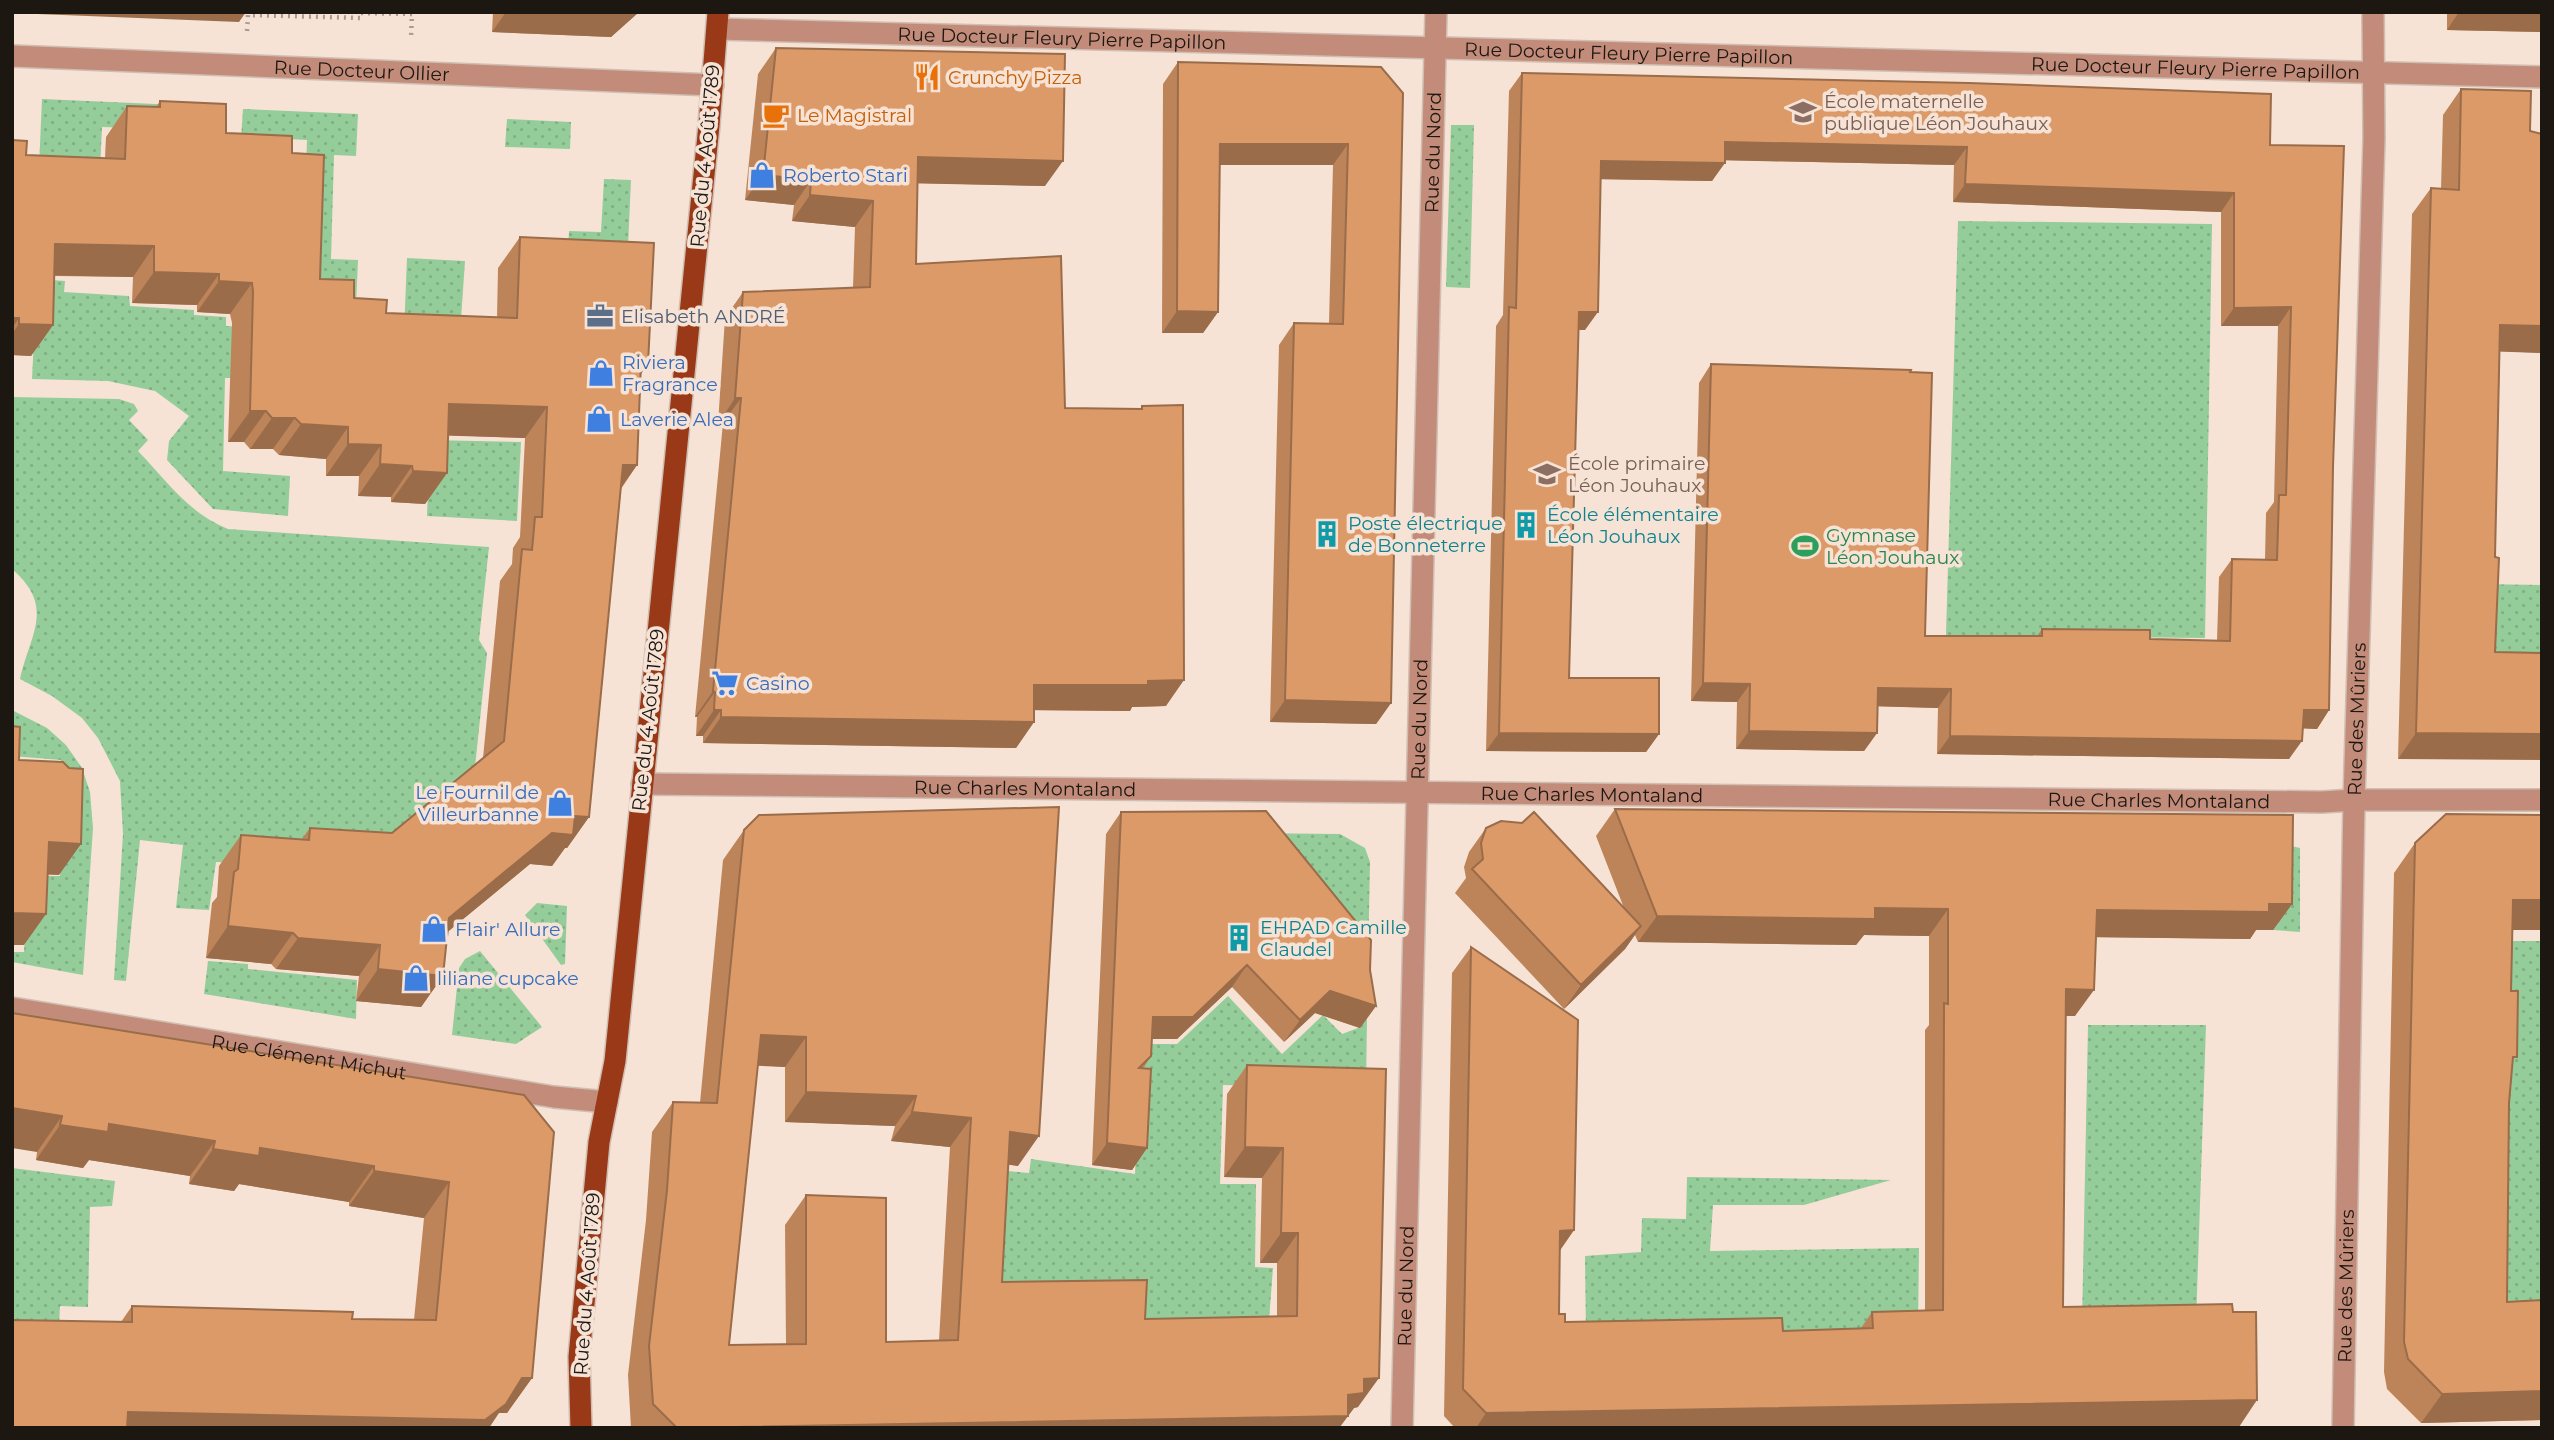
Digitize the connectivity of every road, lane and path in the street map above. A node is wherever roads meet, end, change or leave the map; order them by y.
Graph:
1 (361, 12) edge
2 (1436, 12) edge
3 (2373, 12) edge
4 (412, 14) dead end
5 (717, 20) edge
6 (1435, 49) junction
7 (12, 56) edge
8 (246, 66) junction
9 (2374, 72) junction
10 (2542, 76) edge
11 (713, 85) junction
12 (642, 784) junction
13 (1418, 793) junction
14 (2354, 800) junction
15 (2542, 800) edge
16 (12, 1008) edge
17 (607, 1102) junction
18 (581, 1428) edge
19 (1402, 1428) edge
20 (2343, 1428) edge

1 - 4 path
1 - 8 path
2 - 6 street, Rue du Nord
3 - 9 street, Rue des Mûriers
5 - 6 street, Rue Docteur Fleury Pierre Papillon
5 - 11 main road, Rue du 4 Août 1789
6 - 9 street, Rue Docteur Fleury Pierre Papillon
6 - 13 street, Rue du Nord
7 - 8 street, Rue Docteur Ollier
8 - 11 street, Rue Docteur Ollier
9 - 10 street, Rue Docteur Fleury Pierre Papillon
9 - 14 street, Rue des Mûriers
11 - 12 main road, Rue du 4 Août 1789
12 - 13 street, Rue Charles Montaland
12 - 17 main road, Rue du 4 Août 1789
13 - 14 street, Rue Charles Montaland
13 - 19 street, Rue du Nord
14 - 15 street, Rue Charles Montaland
14 - 20 street, Rue des Mûriers
16 - 17 street, Rue Clément Michut
17 - 18 main road, Rue du 4 Août 1789

